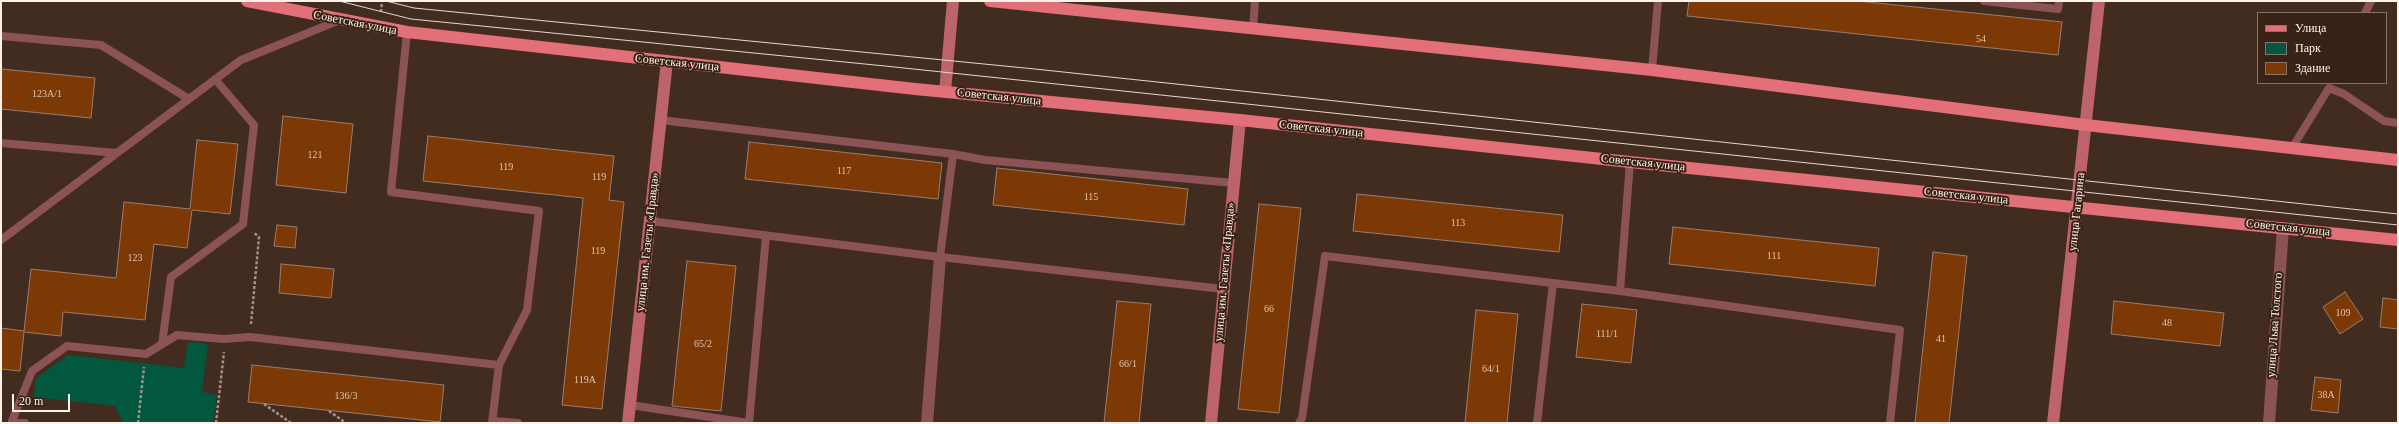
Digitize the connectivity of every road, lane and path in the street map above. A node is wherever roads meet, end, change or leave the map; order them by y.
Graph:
1 (247, 1) edge
2 (382, 1) edge
3 (953, 1) edge
4 (990, 1) edge
5 (1255, 1) edge
6 (1658, 1) edge
7 (1984, 1) edge
8 (2059, 1) edge
9 (2099, 1) edge
10 (2371, 1) edge
11 (2366, 12) edge
12 (381, 15) dead end
13 (340, 20) junction
14 (1253, 30) junction
15 (407, 32) junction
16 (1, 36) edge
17 (666, 62) junction
18 (1652, 70) junction
19 (215, 79) junction
20 (2331, 85) edge
21 (945, 92) junction
22 (189, 99) junction
23 (660, 120) junction
24 (1240, 120) junction
25 (2398, 123) edge
26 (2086, 125) junction
27 (1, 143) edge
28 (2292, 148) junction
29 (117, 153) junction
30 (953, 154) junction
31 (2398, 160) edge
32 (1630, 162) junction
33 (1234, 183) junction
34 (2077, 207) junction
35 (650, 221) junction
36 (243, 224) junction
37 (2283, 228) junction
38 (766, 236) junction
39 (1, 240) edge
40 (2398, 240) edge
41 (940, 257) junction
42 (1553, 283) junction
43 (1223, 289) junction
44 (1620, 291) junction
45 (250, 337) junction
46 (224, 343) junction
47 (162, 344) junction
48 (145, 363) dead end
49 (500, 365) junction
50 (264, 404) dead end
51 (630, 405) junction
52 (330, 411) dead end
53 (12, 422) edge
54 (493, 422) edge
55 (25, 423) edge
56 (138, 423) edge
57 (216, 423) edge
58 (291, 423) edge
59 (346, 423) edge
60 (518, 423) edge
61 (628, 423) edge
62 (927, 423) edge
63 (1211, 423) edge
64 (1298, 423) edge
65 (1537, 423) edge
66 (1890, 423) edge
67 (2053, 423) edge
68 (2269, 423) edge

1 - 13 main road, Советская улица
2 - 12 path
3 - 21 street
4 - 14 main road
5 - 14 lane
6 - 18 lane
7 - 8 lane
9 - 26 street, улица Гагарина
10 - 11 lane
13 - 15 main road, Советская улица
13 - 19 lane
14 - 18 main road
15 - 17 main road, Советская улица
15 - 49 lane
16 - 22 lane
17 - 21 main road, Советская улица
17 - 23 street, улица им. Газеты «Правда»
18 - 26 main road
19 - 22 lane
19 - 36 lane
20 - 25 lane
20 - 28 lane
21 - 24 main road, Советская улица
22 - 29 lane
23 - 30 lane
23 - 35 street, улица им. Газеты «Правда»
24 - 32 main road, Советская улица
24 - 33 street, улица им. Газеты «Правда»
26 - 28 main road
26 - 34 street, улица Гагарина
27 - 29 lane
28 - 31 main road
29 - 39 lane
30 - 33 lane
30 - 41 lane
32 - 34 main road, Советская улица
32 - 44 lane
33 - 43 street, улица им. Газеты «Правда»
34 - 37 main road, Советская улица
34 - 67 street, улица Гагарина
35 - 38 lane
35 - 51 street, улица им. Газеты «Правда»
36 - 45 path
36 - 47 lane
37 - 40 main road, Советская улица
37 - 68 street, улица Льва Толстого
38 - 41 lane
38 - 51 lane
41 - 43 lane
41 - 62 street
42 - 44 lane
42 - 64 lane
42 - 65 lane
43 - 63 street, улица им. Газеты «Правда»
44 - 66 lane
45 - 46 lane
45 - 49 lane
46 - 47 lane
46 - 57 path
47 - 53 lane
48 - 56 path
49 - 54 lane
50 - 58 path
51 - 61 street, улица им. Газеты «Правда»
52 - 59 path
53 - 55 lane
54 - 60 lane

